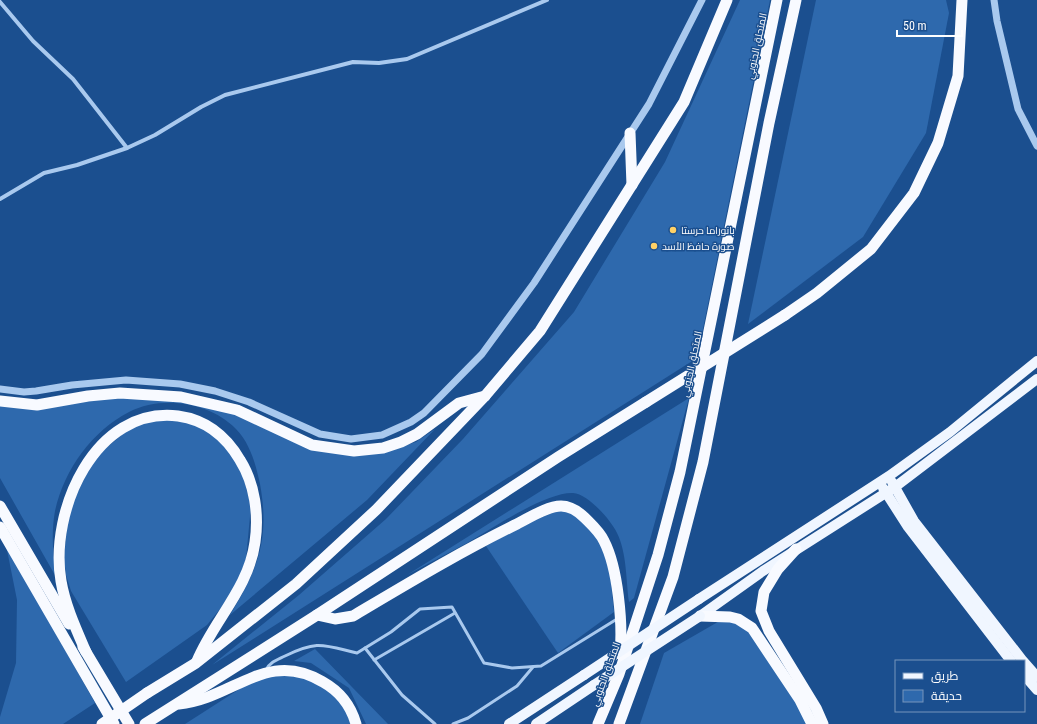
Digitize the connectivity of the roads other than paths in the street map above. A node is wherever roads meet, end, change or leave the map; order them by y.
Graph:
1 (547, 0) edge
2 (702, 0) edge
3 (727, 0) edge
4 (777, 0) edge
5 (796, 0) edge
6 (962, 0) edge
7 (994, 0) edge
8 (0, 2) edge
9 (630, 134) junction
10 (1037, 146) edge
11 (128, 148) junction
12 (632, 185) junction
13 (0, 199) edge
14 (1037, 360) edge
15 (1037, 379) edge
16 (0, 389) edge
17 (485, 396) junction
18 (0, 401) edge
19 (950, 432) junction
20 (958, 441) junction
21 (889, 476) junction
22 (880, 482) junction
23 (895, 487) junction
24 (886, 493) junction
25 (0, 506) edge
26 (0, 527) edge
27 (796, 549) junction
28 (757, 562) junction
29 (763, 571) junction
30 (455, 613) junction
31 (317, 615) junction
32 (620, 616) junction
33 (700, 616) junction
34 (365, 648) junction
35 (86, 652) junction
36 (1011, 656) edge
37 (374, 660) junction
38 (196, 664) junction
39 (1025, 664) edge
40 (533, 667) junction
41 (265, 672) junction
42 (619, 674) junction
43 (1025, 676) edge
44 (1037, 677) edge
45 (1037, 690) edge
46 (175, 705) junction
47 (624, 712) junction
48 (102, 724) edge
49 (114, 724) edge
50 (129, 724) edge
51 (145, 724) edge
52 (356, 724) edge
53 (435, 724) edge
54 (453, 724) edge
55 (509, 724) edge
56 (536, 724) edge
57 (598, 724) edge
58 (619, 724) edge
59 (625, 724) edge
60 (812, 724) edge
61 (822, 724) edge

1 - 11 street
2 - 9 street
3 - 12 highway
4 - 42 highway, المتحلق الجنوبي
5 - 47 highway
6 - 31 highway, bridge
7 - 10 street
8 - 11 street
9 - 12 highway
9 - 16 street
11 - 13 street
12 - 17 highway
14 - 19 main road
15 - 20 main road
17 - 18 highway
17 - 38 highway
19 - 20 main road
19 - 21 main road
20 - 23 main road
21 - 22 main road
21 - 23 main road
22 - 24 main road
22 - 28 main road
23 - 24 main road
23 - 36 main road
24 - 27 main road
24 - 36 main road
25 - 35 highway
26 - 49 highway
27 - 29 main road
27 - 61 highway
28 - 29 main road
28 - 55 main road, bridge
29 - 33 main road
30 - 34 lane
30 - 37 lane
30 - 40 lane
31 - 32 highway
31 - 46 highway
32 - 40 lane
32 - 42 highway
33 - 56 main road, bridge
33 - 60 highway
34 - 37 lane
34 - 41 lane
35 - 38 highway
35 - 50 highway
37 - 53 lane
38 - 48 highway, bridge
39 - 44 main road
40 - 54 lane
41 - 46 highway
41 - 52 highway
42 - 57 highway, المتحلق الجنوبي
43 - 45 main road
46 - 51 highway
47 - 58 highway
47 - 59 highway

